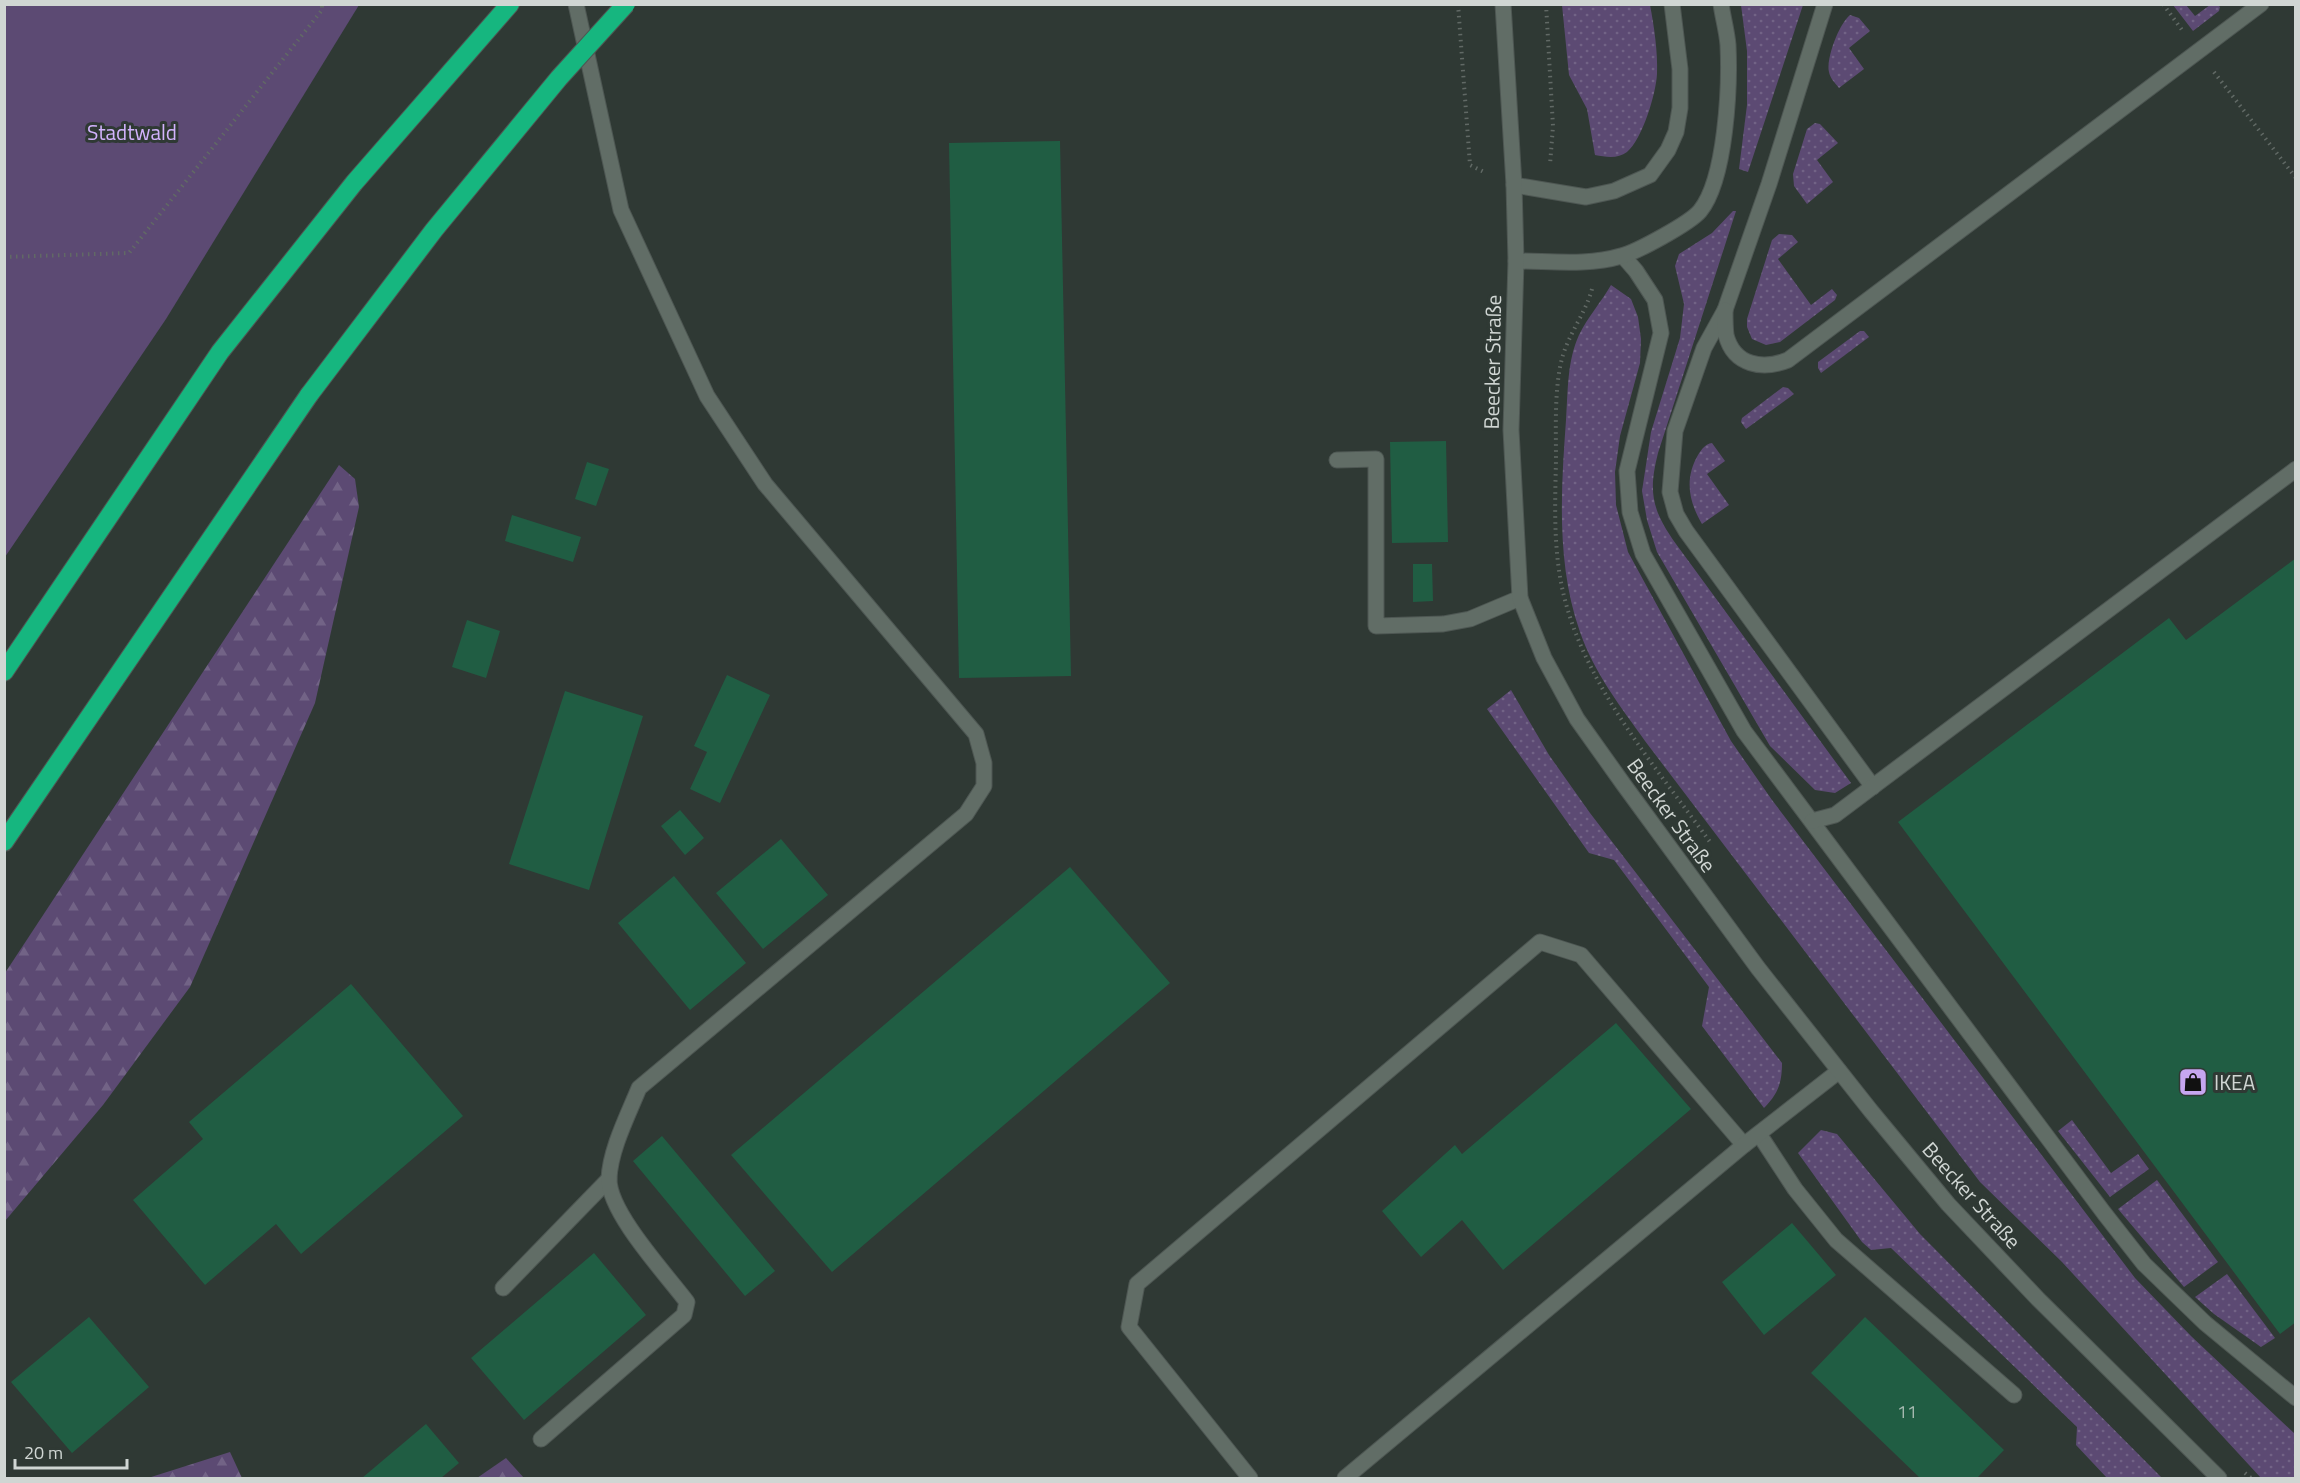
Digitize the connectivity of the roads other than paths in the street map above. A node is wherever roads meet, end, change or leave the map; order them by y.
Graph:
1 (510, 4) edge
2 (576, 4) edge
3 (626, 4) edge
4 (1503, 4) edge
5 (1672, 4) edge
6 (1721, 4) edge
7 (1825, 4) edge
8 (2261, 4) edge
9 (1514, 185) junction
10 (1623, 256) junction
11 (1516, 261) junction
12 (1725, 310) junction
13 (1336, 460) dead end
14 (2295, 469) edge
15 (1520, 598) junction
16 (4, 672) edge
17 (1873, 787) junction
18 (1812, 821) junction
19 (4, 842) edge
20 (1839, 1071) junction
21 (1759, 1134) junction
22 (1744, 1145) junction
23 (609, 1179) junction
24 (503, 1288) dead end
25 (2014, 1395) dead end
26 (2295, 1398) edge
27 (541, 1439) dead end
28 (1250, 1479) edge
29 (1345, 1479) edge
30 (2219, 1479) edge

1 - 16 highway
2 - 23 street
3 - 19 highway, bridge
4 - 9 street, Beecker Straße
5 - 9 street
6 - 10 street
7 - 12 street
8 - 12 street
9 - 11 street, Beecker Straße
10 - 11 street
10 - 18 street
11 - 15 street, Beecker Straße
12 - 17 street
13 - 15 street
14 - 17 street
15 - 20 street, Beecker Straße
17 - 18 street
18 - 26 street
20 - 21 street
20 - 30 street, Beecker Straße
21 - 22 street
21 - 25 street
22 - 28 street
22 - 29 street
23 - 24 street
23 - 27 street

